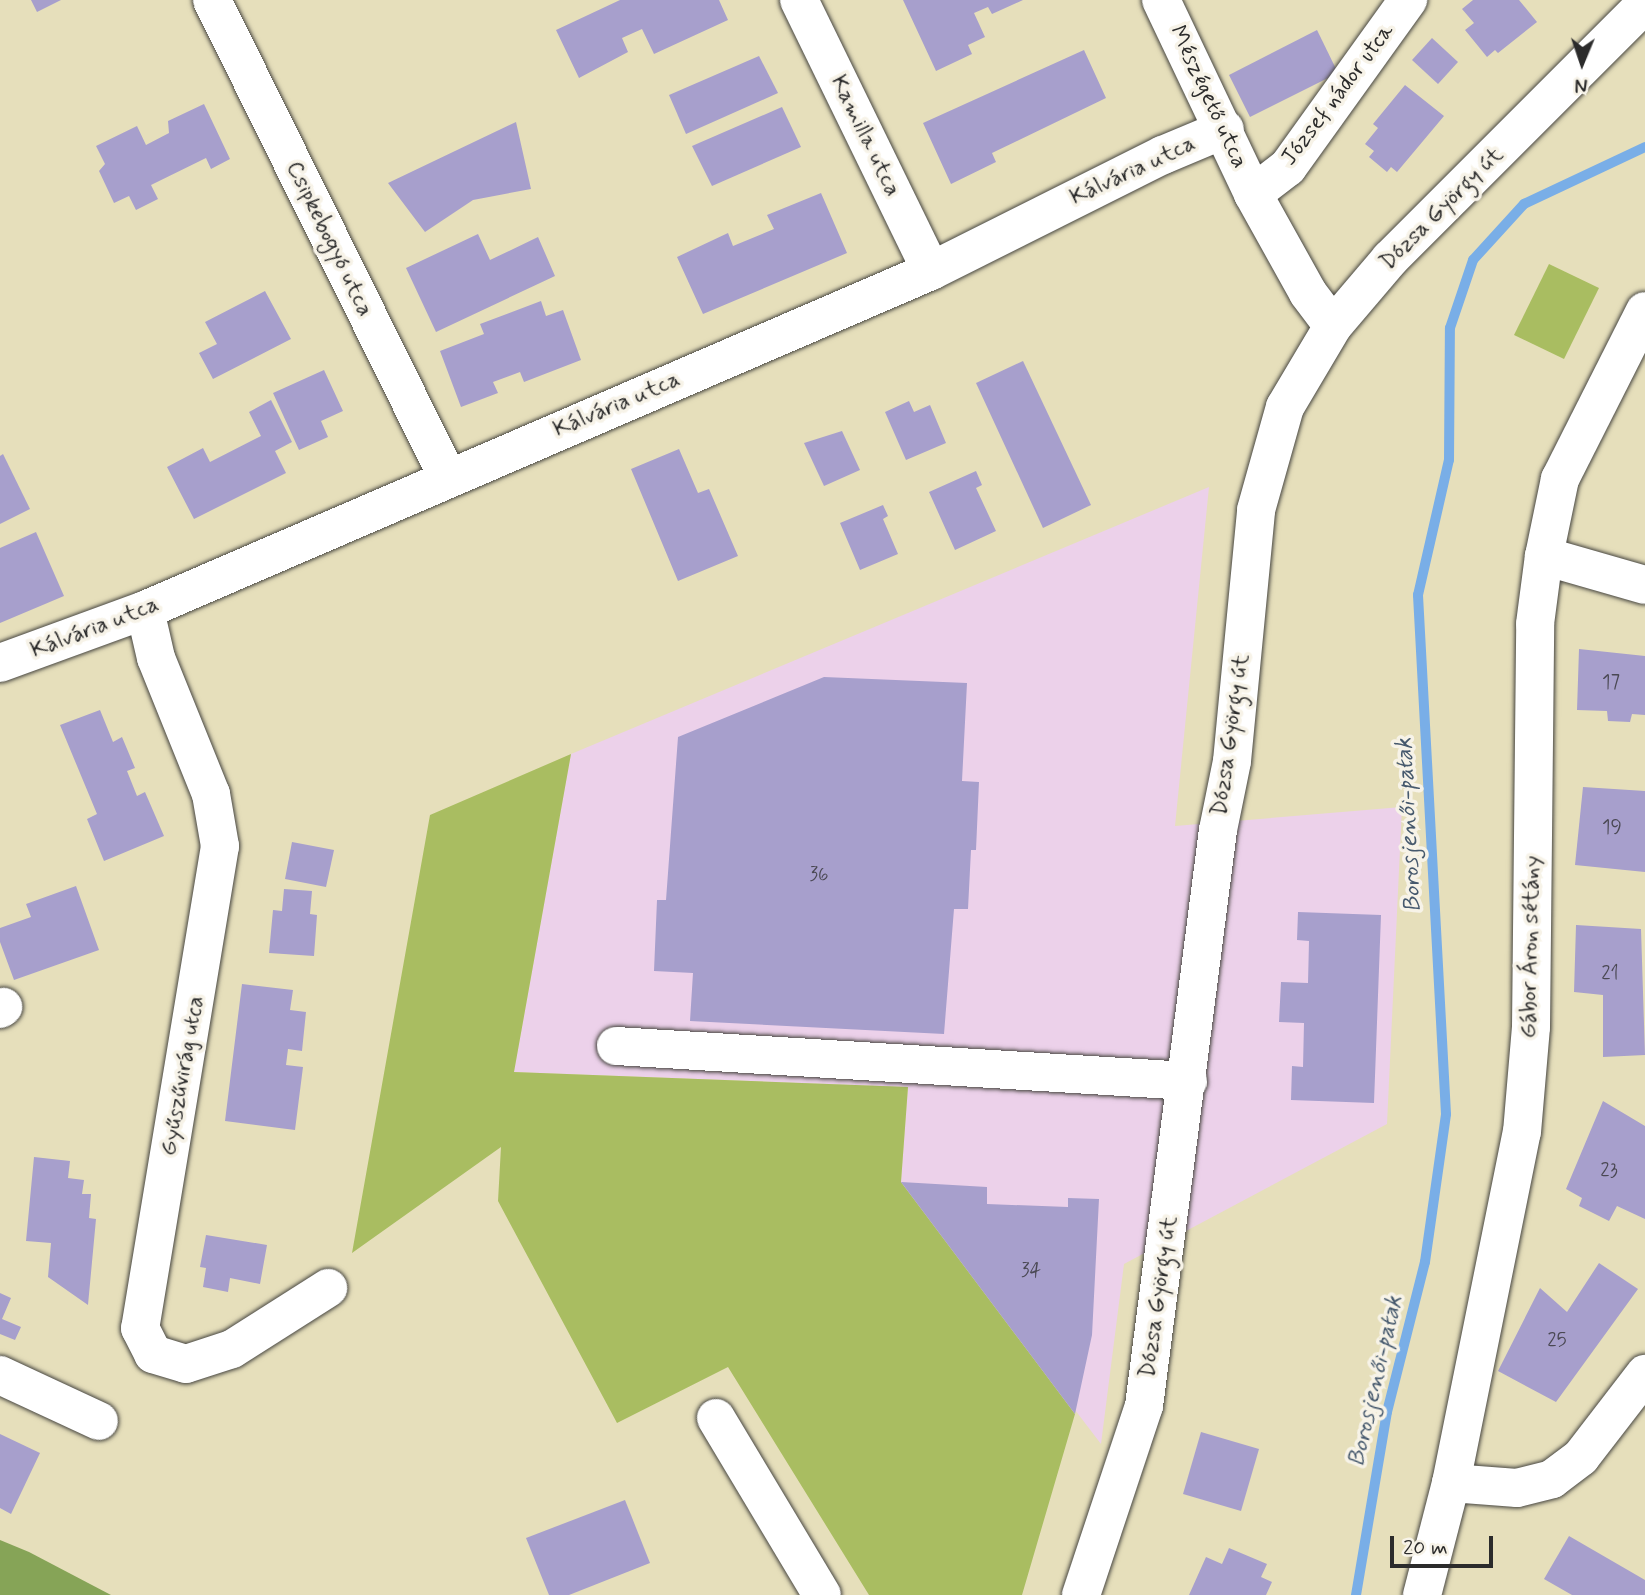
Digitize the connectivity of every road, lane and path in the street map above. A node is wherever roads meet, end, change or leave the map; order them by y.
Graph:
1 (212, 0) edge
2 (799, 0) edge
3 (1161, 0) edge
4 (1408, 0) edge
5 (1645, 4) edge
6 (1225, 129) junction
7 (1253, 194) junction
8 (930, 271) junction
9 (1645, 311) edge
10 (1333, 326) junction
11 (448, 478) junction
12 (1544, 556) junction
13 (1645, 585) edge
14 (145, 610) junction
15 (0, 663) edge
16 (616, 1046) dead end
17 (1188, 1081) junction
18 (328, 1288) dead end
19 (1645, 1374) edge
20 (0, 1375) edge
21 (716, 1418) dead end
22 (99, 1422) dead end
23 (1451, 1483) junction
24 (821, 1595) edge
25 (1081, 1595) edge
26 (1422, 1595) edge

1 - 11 street, Csipkebogyó utca
2 - 8 street, Kamilla utca
3 - 6 street, Mészégető utca
4 - 7 street, József nádor utca
5 - 10 street, Dózsa György út
6 - 7 street, Mészégető utca
6 - 8 street, Kálvária utca
7 - 10 street
8 - 11 street, Kálvária utca
9 - 12 street, Gábor Áron sétány
10 - 17 street, Dózsa György út
11 - 14 street, Kálvária utca
12 - 13 street
12 - 23 street, Gábor Áron sétány
14 - 15 street, Kálvária utca
14 - 18 street, Gyűszűvirág utca
16 - 17 street
17 - 25 street, Dózsa György út
19 - 23 street
20 - 22 street
21 - 24 street
23 - 26 street, Gábor Áron sétány

